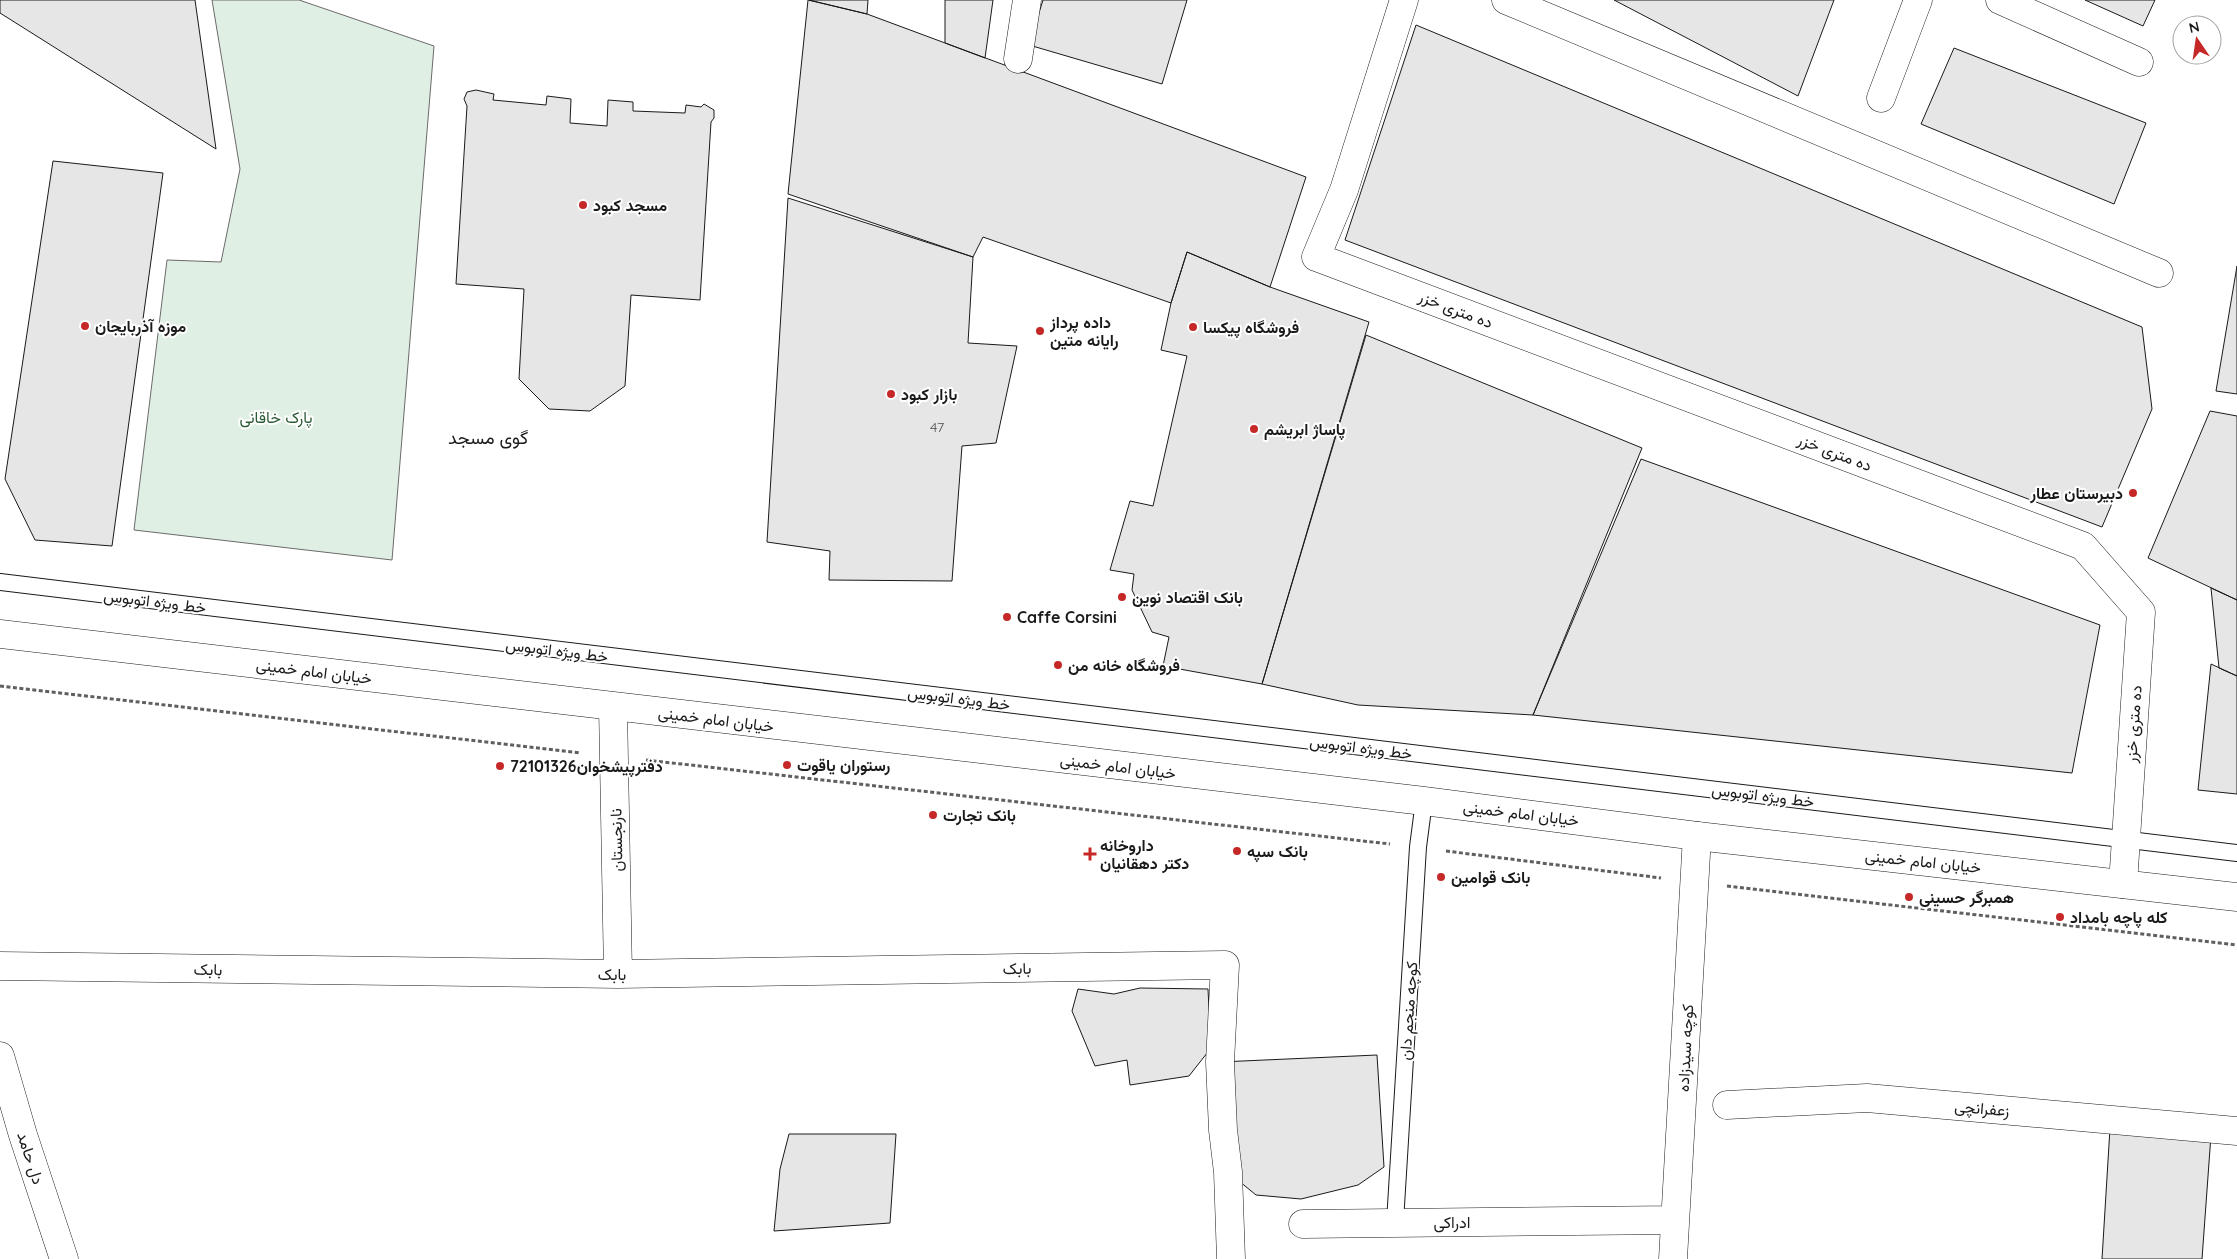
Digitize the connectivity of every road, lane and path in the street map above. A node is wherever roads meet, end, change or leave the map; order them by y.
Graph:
1 (1027, 0) edge
2 (1404, 0) edge
3 (1506, 0) edge
4 (1918, 0) edge
5 (2000, 0) edge
6 (1018, 59) dead end
7 (2139, 62) dead end
8 (1881, 98) dead end
9 (2159, 273) dead end
10 (0, 582) edge
11 (0, 634) edge
12 (0, 686) edge
13 (614, 707) junction
14 (614, 757) junction
15 (1424, 801) junction
16 (1698, 836) junction
17 (2125, 839) junction
18 (1418, 847) junction
19 (2237, 853) edge
20 (1695, 882) junction
21 (2123, 884) junction
22 (2237, 897) edge
23 (2237, 945) edge
24 (0, 966) edge
25 (618, 974) junction
26 (0, 1056) edge
27 (1727, 1105) dead end
28 (2237, 1131) edge
29 (12, 1137) edge
30 (1675, 1220) junction
31 (1395, 1222) junction
32 (1303, 1224) dead end
33 (64, 1259) edge
34 (1231, 1259) edge
35 (1673, 1259) edge

1 - 6 street
2 - 17 street, ده متری خزر
3 - 9 street
4 - 8 street
5 - 7 street
10 - 17 lane, خط ویژه اتوبوس
11 - 13 street, خیابان امام خمینی
12 - 14 path
13 - 14 street, نارنجستان
13 - 15 street, خیابان امام خمینی
14 - 18 path
14 - 25 street, نارنجستان
15 - 16 street, خیابان امام خمینی
15 - 18 lane, کوچه منجم دان
16 - 20 street, کوچه سیدزاده
16 - 21 street, خیابان امام خمینی
17 - 19 lane, خط ویژه اتوبوس
17 - 21 street, ده متری خزر
18 - 20 path
18 - 31 lane, کوچه منجم دان
20 - 23 path
20 - 30 street, کوچه سیدزاده
21 - 22 street, خیابان امام خمینی
24 - 25 street, بابک
25 - 34 street, بابک
26 - 29 street, دل حامد
27 - 28 street, زعفرانچی
29 - 33 street, دل حامد
30 - 31 street, ادراکی
30 - 35 street, کوچه سیدزاده
31 - 32 street, ادراکی

